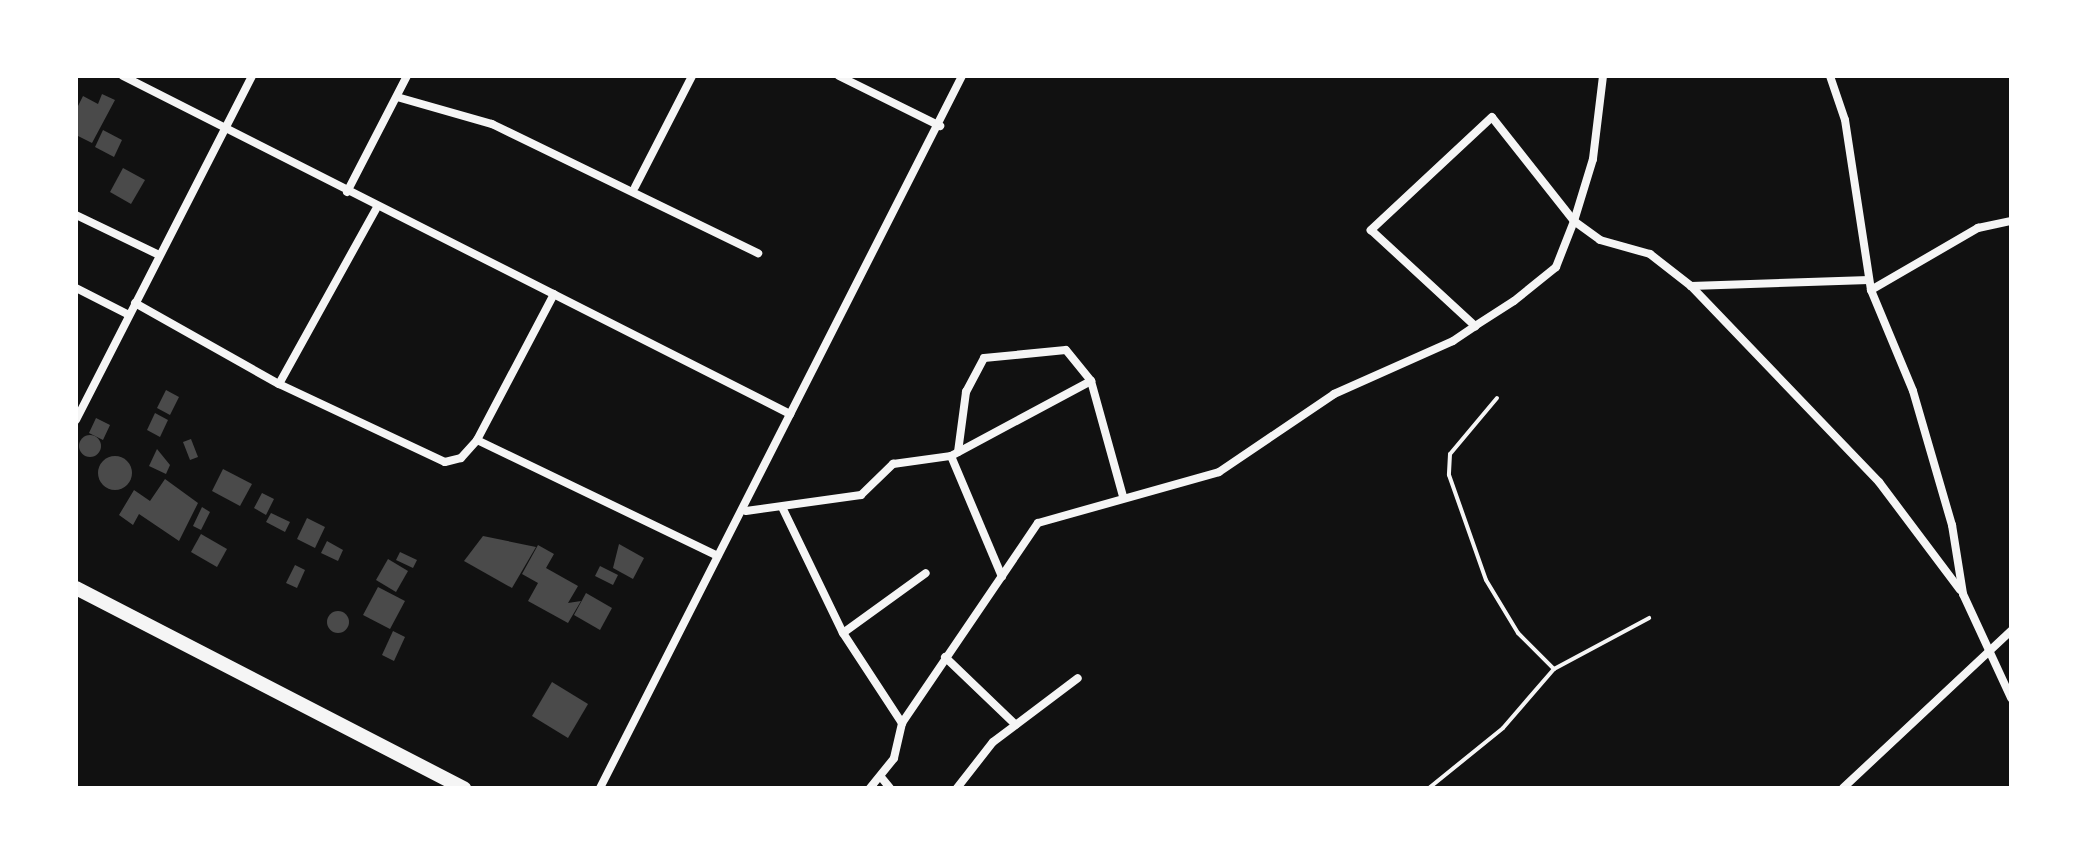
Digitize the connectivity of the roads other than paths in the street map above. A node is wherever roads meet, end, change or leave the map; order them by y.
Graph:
1 (123, 76) edge
2 (252, 76) edge
3 (407, 76) edge
4 (692, 76) edge
5 (839, 76) edge
6 (962, 76) edge
7 (1603, 76) edge
8 (1830, 76) edge
9 (397, 97) junction
10 (940, 126) junction
11 (224, 130) junction
12 (635, 187) junction
13 (347, 192) junction
14 (376, 209) junction
15 (76, 215) edge
16 (1574, 221) junction
17 (2011, 221) edge
18 (758, 253) dead end
19 (159, 255) junction
20 (1869, 280) junction
21 (1691, 286) junction
22 (76, 288) edge
23 (1871, 290) junction
24 (554, 294) junction
25 (135, 303) junction
26 (129, 315) junction
27 (1475, 326) junction
28 (1091, 381) junction
29 (279, 384) junction
30 (1497, 398) dead end
31 (790, 414) junction
32 (76, 420) edge
33 (477, 440) junction
34 (954, 454) junction
35 (1123, 496) junction
36 (782, 507) junction
37 (746, 511) junction
38 (718, 556) junction
39 (926, 573) dead end
40 (1002, 577) junction
41 (76, 588) edge
42 (1963, 594) junction
43 (1649, 618) dead end
44 (2011, 631) edge
45 (843, 633) junction
46 (1984, 649) junction
47 (945, 657) junction
48 (1554, 669) junction
49 (1078, 678) dead end
50 (2011, 698) edge
51 (902, 723) junction
52 (1016, 725) junction
53 (881, 777) junction
54 (464, 788) edge
55 (600, 788) edge
56 (870, 788) edge
57 (890, 788) edge
58 (957, 788) edge
59 (1429, 788) edge
60 (1843, 788) edge

1 - 11 street
2 - 11 street
3 - 9 street
4 - 12 street
5 - 10 street
6 - 10 street
7 - 16 street
8 - 20 street
9 - 12 street
9 - 13 street
10 - 31 street
11 - 13 street
11 - 19 street
12 - 18 street
13 - 14 street
14 - 24 street
14 - 29 street
15 - 19 street
16 - 21 street
16 - 27 street
16 - 27 street
17 - 23 street
19 - 25 street
20 - 21 street
20 - 23 street
21 - 42 street
22 - 26 street
23 - 42 street
24 - 31 street
24 - 33 street
25 - 26 street
25 - 29 street
26 - 32 street
27 - 35 street
28 - 34 street
28 - 34 street
28 - 35 street
29 - 33 street
30 - 48 lane
31 - 37 street
33 - 38 street
34 - 36 street
34 - 40 street
35 - 40 street
36 - 37 street
36 - 45 street
37 - 38 street
38 - 55 street
39 - 45 street
40 - 47 street
41 - 54 main road
42 - 46 street
43 - 48 lane
44 - 46 street
45 - 51 street
46 - 50 street
46 - 60 street
47 - 51 street
47 - 52 street
48 - 59 lane
49 - 52 street
51 - 53 street
52 - 58 street
53 - 56 street
53 - 57 street

